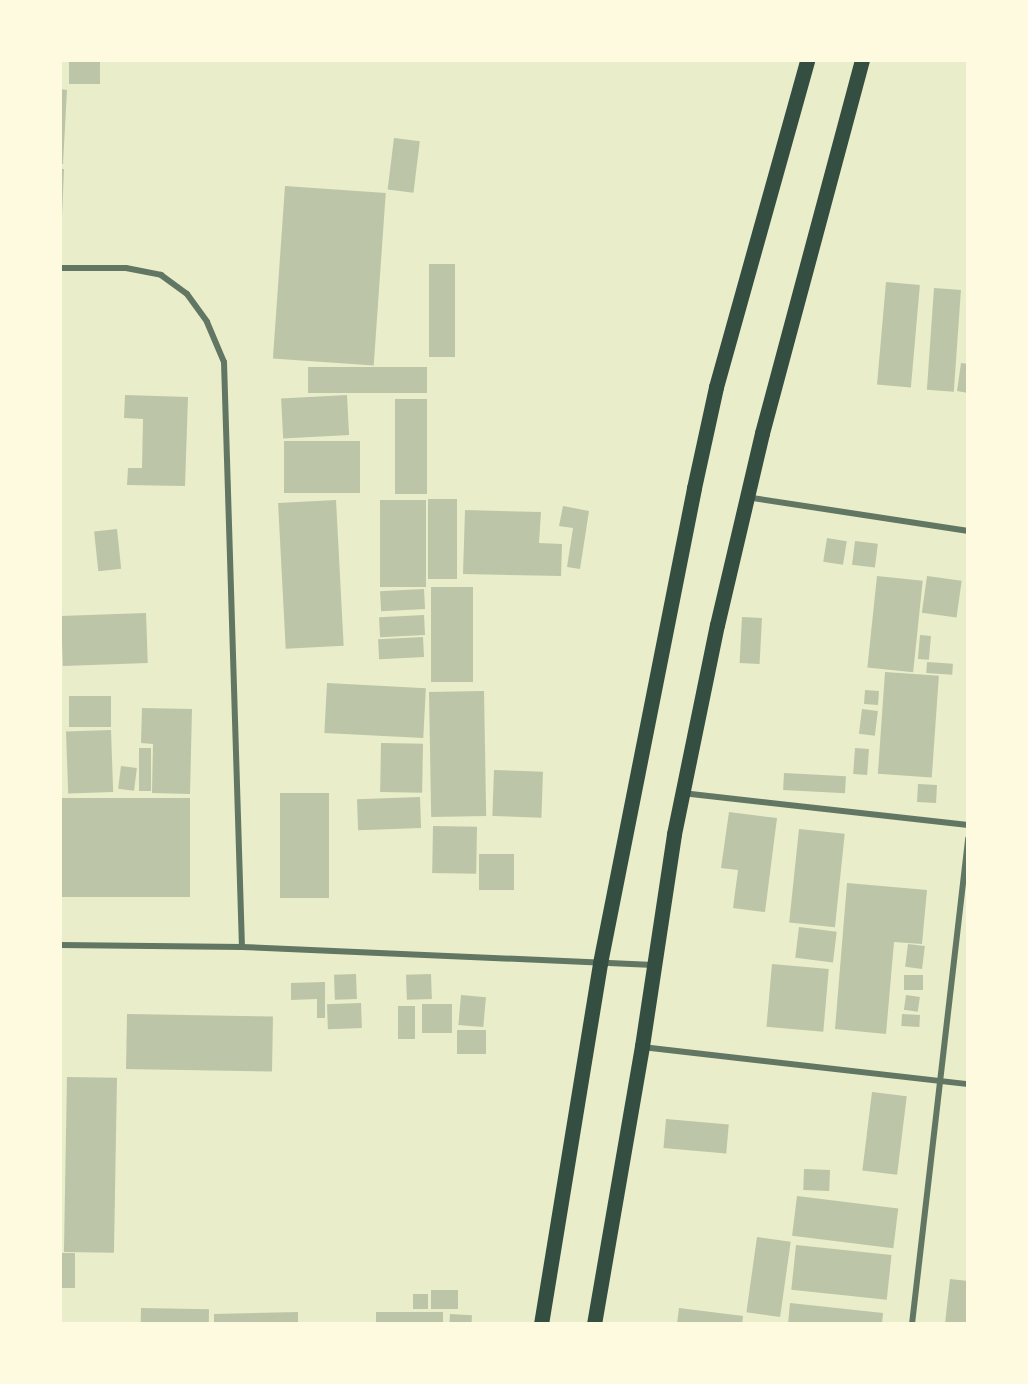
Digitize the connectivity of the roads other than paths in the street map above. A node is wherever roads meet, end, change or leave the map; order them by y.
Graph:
1 (807, 60) edge
2 (862, 60) edge
3 (60, 268) edge
4 (746, 496) junction
5 (968, 531) edge
6 (682, 793) junction
7 (968, 825) edge
8 (968, 838) edge
9 (60, 945) edge
10 (242, 947) junction
11 (600, 963) junction
12 (655, 965) junction
13 (642, 1046) junction
14 (939, 1082) junction
15 (968, 1084) edge
16 (541, 1324) edge
17 (594, 1324) edge
18 (912, 1324) edge

1 - 11 main road
2 - 4 main road
3 - 10 street
4 - 5 street
4 - 6 main road
6 - 7 street
6 - 12 main road
8 - 14 street
9 - 10 street
10 - 11 street
11 - 12 street
11 - 16 main road
12 - 13 main road
13 - 14 street
13 - 17 main road
14 - 15 street
14 - 18 street

